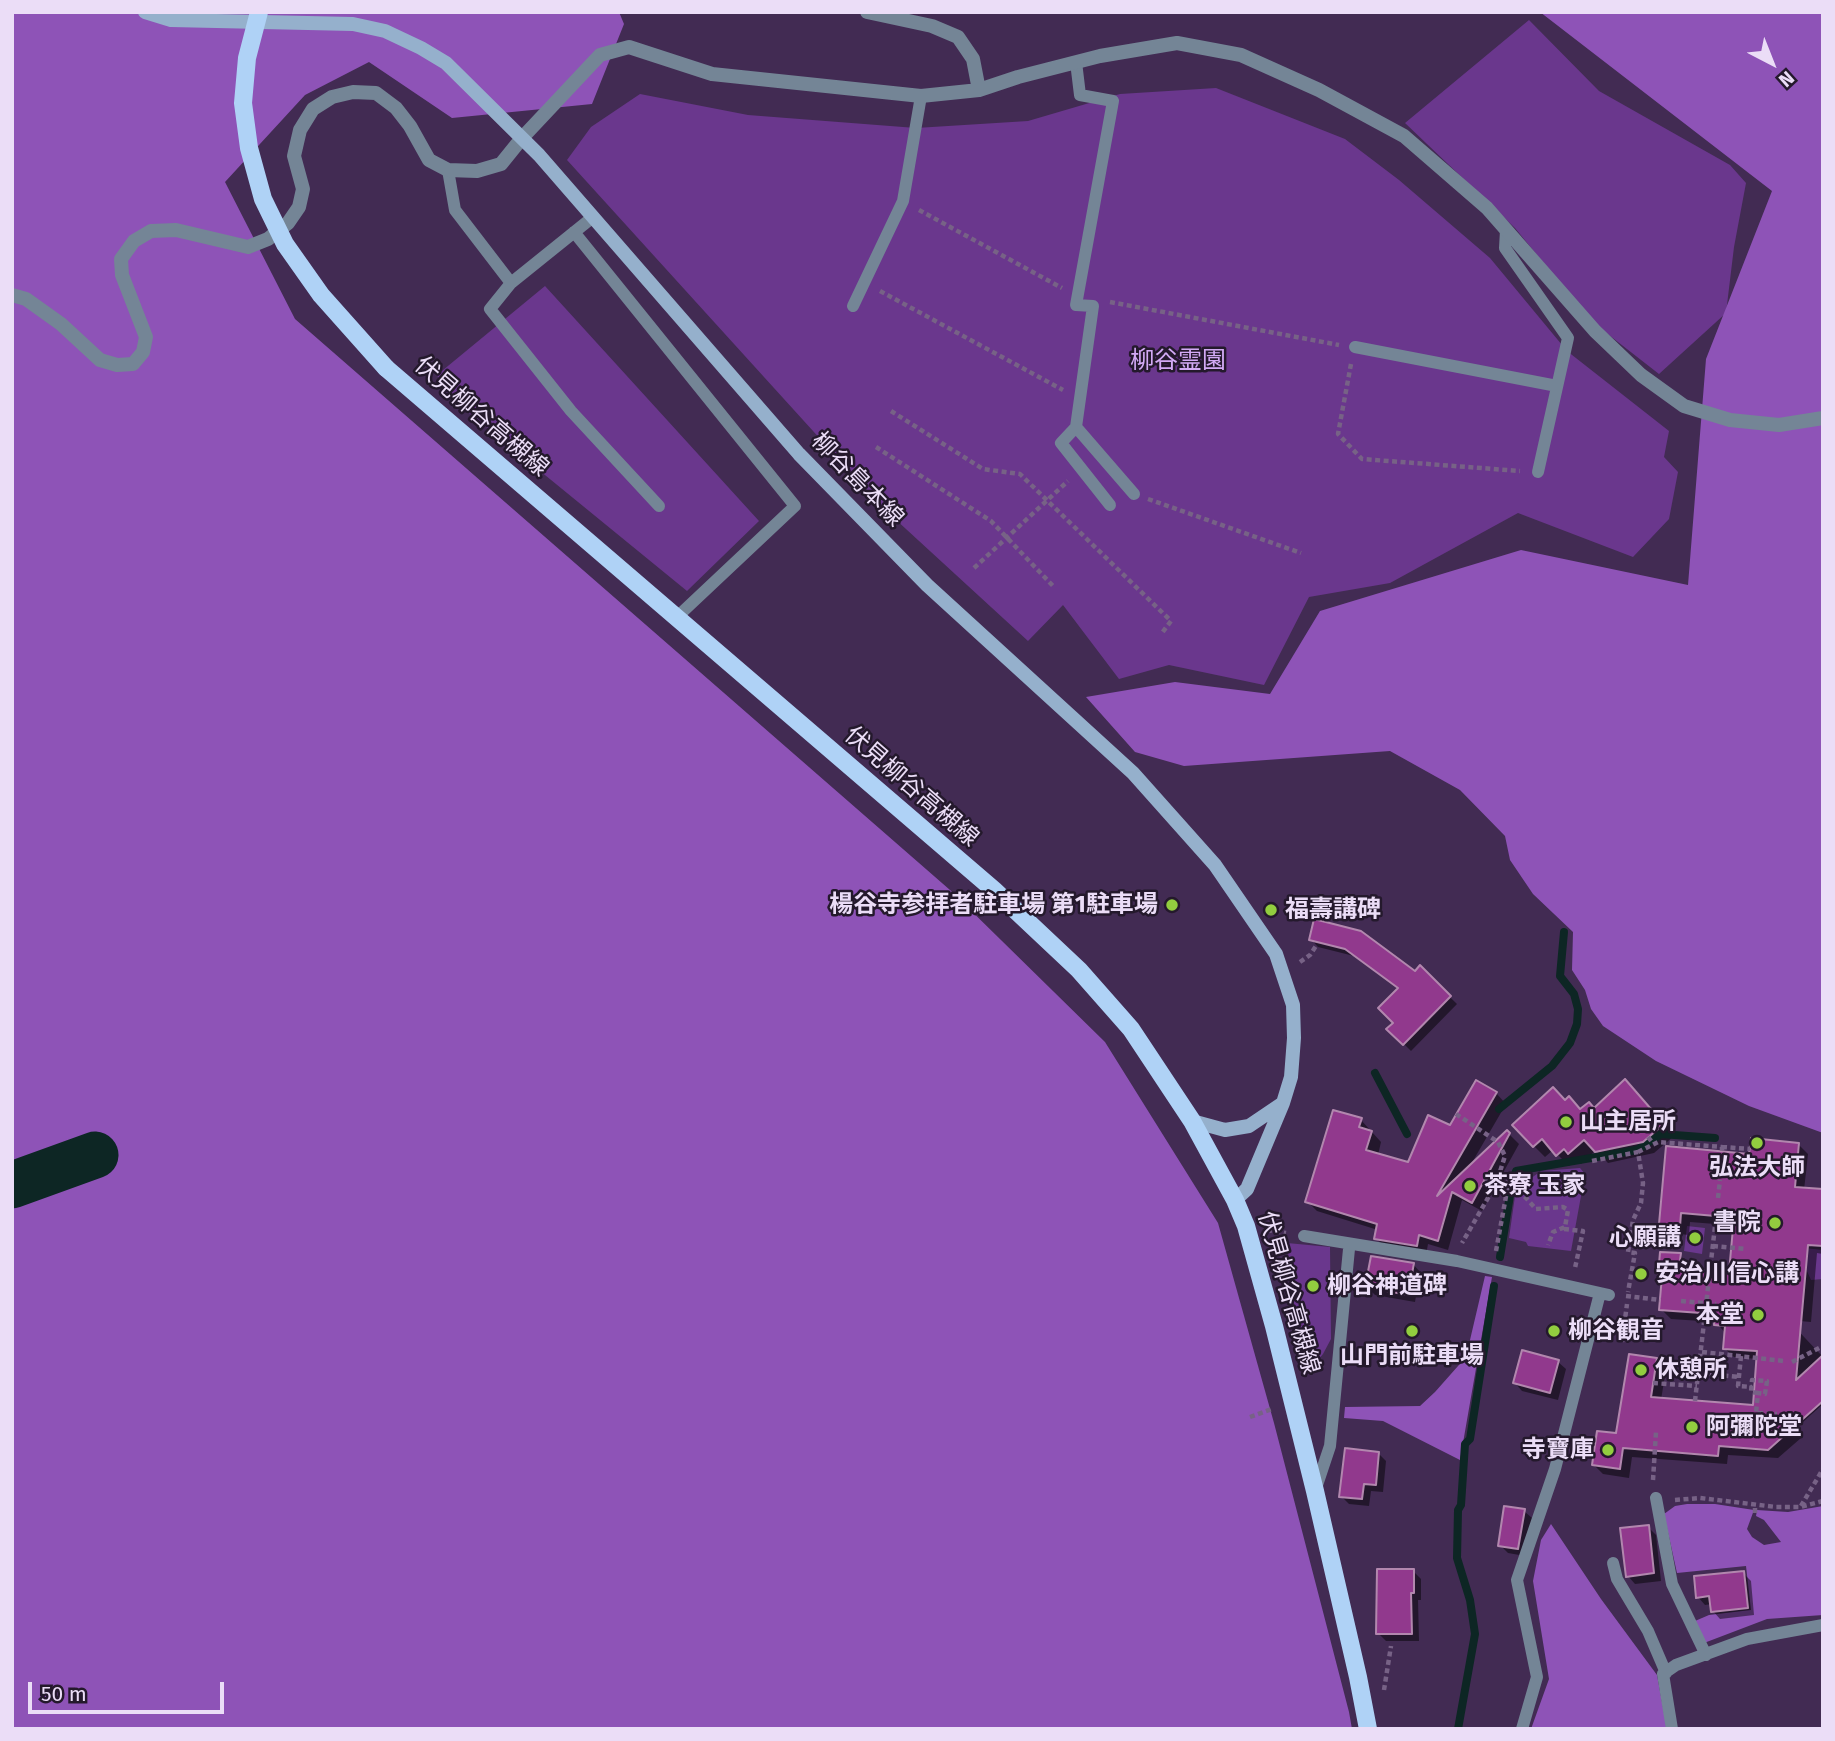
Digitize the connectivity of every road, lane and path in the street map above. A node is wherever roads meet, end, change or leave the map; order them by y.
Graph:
1 (145, 12) edge
2 (259, 12) edge
3 (867, 12) edge
4 (1076, 62) junction
5 (979, 90) junction
6 (921, 96) junction
7 (522, 138) junction
8 (448, 170) junction
9 (903, 201) junction
10 (593, 217) junction
11 (1506, 230) junction
12 (574, 232) junction
13 (864, 282) junction
14 (510, 283) junction
15 (12, 295) edge
16 (1077, 296) junction
17 (853, 306) dead end
18 (1354, 348) junction
19 (1557, 386) junction
20 (1080, 399) junction
21 (891, 411) dead end
22 (1823, 418) edge
23 (1076, 426) junction
24 (876, 447) dead end
25 (1082, 469) junction
26 (1538, 472) joint
27 (1134, 494) joint
28 (1046, 502) junction
29 (1110, 505) dead end
30 (659, 506) dead end
31 (1007, 538) junction
32 (1301, 553) dead end
33 (974, 568) dead end
34 (1054, 587) dead end
35 (677, 617) junction
36 (1162, 633) dead end
37 (1315, 946) dead end
38 (1294, 964) dead end
39 (1283, 1103) junction
40 (1456, 1114) dead end
41 (1192, 1121) junction
42 (1648, 1137) dead end
43 (1653, 1143) junction
44 (1750, 1149) dead end
45 (1638, 1152) junction
46 (1592, 1161) dead end
47 (1499, 1176) junction
48 (1485, 1178) dead end
49 (1720, 1180) dead end
50 (1511, 1182) junction
51 (1496, 1184) junction
52 (1718, 1198) dead end
53 (1235, 1200) junction
54 (1717, 1209) dead end
55 (1717, 1219) junction
56 (1727, 1219) dead end
57 (1563, 1229) junction
58 (1304, 1236) dead end
59 (1548, 1245) dead end
60 (1713, 1246) junction
61 (1746, 1249) dead end
62 (1349, 1250) dead end
63 (1496, 1252) dead end
64 (1457, 1261) junction
65 (1571, 1286) junction
66 (1630, 1297) dead end
67 (1660, 1300) dead end
68 (1681, 1301) dead end
69 (1706, 1303) junction
70 (1716, 1304) dead end
71 (1622, 1342) dead end
72 (1823, 1346) edge
73 (1701, 1352) junction
74 (1741, 1356) junction
75 (1784, 1361) dead end
76 (1792, 1362) dead end
77 (1698, 1373) junction
78 (1739, 1377) junction
79 (1653, 1382) dead end
80 (1697, 1386) junction
81 (1752, 1387) junction
82 (1758, 1393) junction
83 (1695, 1401) dead end
84 (1277, 1407) dead end
85 (1777, 1414) dead end
86 (1250, 1416) dead end
87 (1656, 1432) dead end
88 (1823, 1469) edge
89 (1315, 1491) junction
90 (1823, 1501) edge
91 (1657, 1504) junction
92 (1755, 1505) junction
93 (1800, 1507) junction
94 (1755, 1513) dead end
95 (1613, 1563) dead end
96 (1823, 1625) edge
97 (1706, 1654) junction
98 (1666, 1673) junction
99 (1368, 1729) edge
100 (1521, 1729) edge
101 (1672, 1729) edge

1 - 7 main road, 柳谷島本線
2 - 35 main road, 伏見柳谷高槻線, bridge
3 - 5 street
4 - 5 street
4 - 11 street
4 - 16 lane
5 - 6 street
6 - 7 street
6 - 9 lane
7 - 8 street
7 - 10 main road, 柳谷島本線
8 - 14 lane
8 - 15 street
9 - 13 lane
9 - 16 path
10 - 12 lane
10 - 39 main road, 柳谷島本線
11 - 19 lane
11 - 22 street
12 - 14 lane
12 - 35 lane
13 - 17 lane
13 - 20 path
14 - 30 lane
16 - 18 path
16 - 20 lane
18 - 19 lane
18 - 26 path
19 - 26 lane
20 - 23 lane
21 - 28 path
23 - 25 lane
23 - 27 lane
24 - 31 path
25 - 28 path
25 - 29 lane
27 - 32 path
28 - 31 path
28 - 36 path
31 - 33 path
31 - 34 path
35 - 41 main road, 伏見柳谷高槻線
37 - 38 path
39 - 41 main road
39 - 53 main road, 柳谷島本線
40 - 47 path
41 - 53 main road, 伏見柳谷高槻線
42 - 43 path
43 - 44 path
43 - 45 path
45 - 46 path
45 - 71 path
47 - 50 path
47 - 51 path
48 - 51 path
49 - 52 path
50 - 57 path
50 - 63 path
51 - 64 path
53 - 89 main road, 伏見柳谷高槻線
54 - 55 path
55 - 56 path
55 - 60 path
57 - 59 path
57 - 65 path
58 - 64 lane
60 - 61 path
60 - 69 path
62 - 89 lane
64 - 65 lane
65 - 100 lane
66 - 67 path
68 - 69 path
69 - 70 path
69 - 73 path
72 - 76 path
73 - 74 path
73 - 77 path
74 - 75 path
74 - 78 path
77 - 78 path
77 - 80 path
78 - 81 path
79 - 80 path
80 - 83 path
81 - 82 path
81 - 82 path
82 - 85 path
84 - 86 path
87 - 91 path
88 - 93 path
89 - 99 main road, 伏見柳谷高槻線
90 - 93 path
91 - 92 path
91 - 97 lane
92 - 93 path
92 - 94 path
95 - 98 lane
96 - 97 lane
97 - 98 lane
98 - 101 lane

